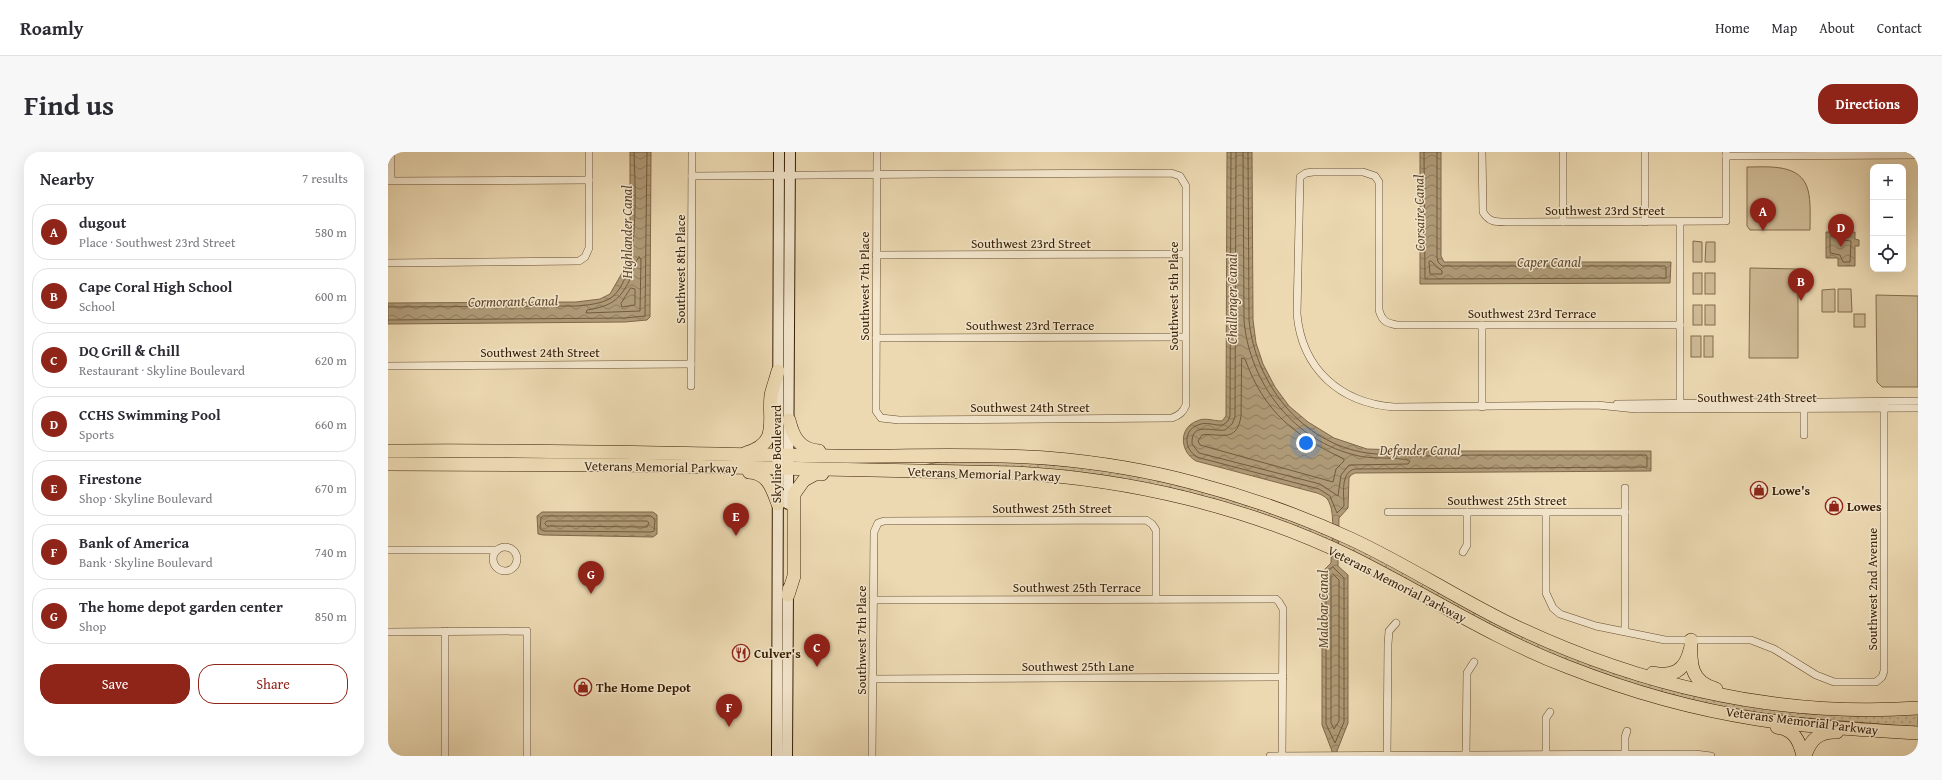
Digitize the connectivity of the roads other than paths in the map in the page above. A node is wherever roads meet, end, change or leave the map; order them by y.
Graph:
1 (391, 152) edge
2 (589, 152) edge
3 (692, 152) edge
4 (779, 152) edge
5 (790, 152) edge
6 (876, 152) edge
7 (1482, 152) edge
8 (1564, 152) edge
9 (1645, 152) edge
10 (1726, 154) edge
11 (1918, 155) edge
12 (779, 175) junction
13 (790, 175) junction
14 (876, 175) junction
15 (692, 176) junction
16 (390, 180) edge
17 (589, 180) junction
18 (1563, 222) junction
19 (1645, 222) junction
20 (1680, 222) junction
21 (1185, 254) junction
22 (876, 255) junction
23 (388, 263) edge
24 (1385, 322) joint
25 (1482, 325) junction
26 (1680, 325) junction
27 (1185, 337) junction
28 (876, 338) junction
29 (692, 364) junction
30 (388, 366) edge
31 (778, 371) junction
32 (691, 386) dead end
33 (1918, 401) edge
34 (1804, 405) junction
35 (1884, 405) junction
36 (1482, 406) junction
37 (1680, 406) junction
38 (1918, 408) edge
39 (1179, 416) joint
40 (881, 418) joint
41 (789, 420) junction
42 (1804, 435) dead end
43 (390, 450) edge
44 (740, 454) junction
45 (783, 455) junction
46 (950, 455) junction
47 (388, 464) edge
48 (623, 465) junction
49 (783, 469) junction
50 (862, 470) junction
51 (1625, 488) dead end
52 (778, 504) junction
53 (1388, 512) dead end
54 (1467, 512) junction
55 (1546, 512) junction
56 (1625, 512) junction
57 (876, 525) joint
58 (388, 550) edge
59 (497, 550) dead end
60 (1463, 552) dead end
61 (788, 595) junction
62 (1156, 599) junction
63 (873, 600) junction
64 (1504, 621) junction
65 (1396, 623) dead end
66 (445, 631) junction
67 (1625, 631) junction
68 (388, 632) edge
69 (1691, 644) junction
70 (1474, 662) dead end
71 (1283, 677) junction
72 (873, 679) junction
73 (1674, 702) junction
74 (1918, 708) edge
75 (1862, 711) junction
76 (1550, 712) dead end
77 (1628, 731) dead end
78 (1918, 733) edge
79 (1918, 738) edge
80 (1466, 755) edge
81 (1546, 755) edge
82 (1625, 755) junction
83 (445, 756) edge
84 (527, 756) edge
85 (777, 756) edge
86 (787, 756) edge
87 (872, 756) edge
88 (1270, 756) edge
89 (1282, 756) edge
90 (1324, 756) edge
91 (1348, 756) edge
92 (1387, 756) edge
93 (1711, 756) edge
94 (1804, 756) edge

1 - 16 street
2 - 17 street
3 - 15 street, Southwest 8th Place
4 - 12 street, Skyline Boulevard
5 - 13 street, Skyline Boulevard
6 - 14 street, Southwest 7th Place
7 - 18 street, Southwest 23rd Street
8 - 18 street
9 - 19 street
10 - 11 street
10 - 20 street, Southwest 23rd Street
12 - 13 street
12 - 15 street
12 - 31 street, Skyline Boulevard
13 - 14 street
13 - 41 street, Skyline Boulevard
14 - 21 street, Southwest 5th Place
14 - 22 street, Southwest 7th Place
15 - 29 street, Southwest 8th Place
16 - 17 street
17 - 23 street
18 - 19 street, Southwest 23rd Street
19 - 20 street, Southwest 23rd Street
20 - 26 street
21 - 22 street, Southwest 23rd Street
21 - 27 street, Southwest 5th Place
22 - 28 street, Southwest 7th Place
24 - 25 street, Southwest 23rd Terrace
24 - 36 street, Southwest 24th Street
25 - 26 street, Southwest 23rd Terrace
25 - 36 street
26 - 37 street
27 - 28 street, Southwest 23rd Terrace
27 - 39 street, Southwest 5th Place
28 - 40 street, Southwest 7th Place
29 - 30 street, Southwest 24th Street
29 - 32 street, Southwest 8th Place
31 - 44 highway
31 - 45 street, Skyline Boulevard
33 - 35 street, Southwest 24th Street
34 - 35 street, Southwest 24th Street
34 - 37 street, Southwest 24th Street
34 - 42 street
35 - 38 street, Southwest 24th Street
35 - 69 street, Southwest 2nd Avenue
36 - 37 street, Southwest 24th Street
39 - 40 street, Southwest 24th Street
41 - 45 street, Skyline Boulevard
41 - 46 highway
43 - 44 highway, Veterans Memorial Parkway
44 - 45 highway, Veterans Memorial Parkway
45 - 46 highway, Veterans Memorial Parkway
45 - 49 street, Skyline Boulevard
46 - 64 highway, Veterans Memorial Parkway
47 - 48 highway, Veterans Memorial Parkway
48 - 49 highway, Veterans Memorial Parkway
48 - 52 highway
49 - 50 highway, Veterans Memorial Parkway
49 - 52 street, Skyline Boulevard
49 - 61 street, Skyline Boulevard
50 - 61 highway
50 - 73 highway, Veterans Memorial Parkway
51 - 56 street
52 - 85 street, Skyline Boulevard
53 - 54 street, Southwest 25th Street
54 - 55 street, Southwest 25th Street
54 - 60 street
55 - 56 street, Southwest 25th Street
55 - 67 street
56 - 67 street
57 - 62 street, Southwest 25th Street
57 - 63 street, Southwest 7th Place
58 - 59 street
61 - 86 street, Skyline Boulevard
62 - 63 street, Southwest 25th Terrace
62 - 71 street, Southwest 25th Terrace
63 - 72 street, Southwest 7th Place
64 - 69 highway
64 - 75 highway, Veterans Memorial Parkway
65 - 92 street
66 - 68 street
66 - 83 street
66 - 84 street
67 - 69 street
69 - 75 highway
70 - 80 street
71 - 72 street, Southwest 25th Lane
71 - 89 street
72 - 87 street, Southwest 7th Place
73 - 78 highway, Veterans Memorial Parkway
73 - 94 highway
74 - 75 highway, Veterans Memorial Parkway
76 - 81 street
77 - 82 street
79 - 94 highway
80 - 81 street
80 - 92 street
81 - 82 street
82 - 93 street
88 - 89 street
89 - 90 street
90 - 91 street
91 - 92 street

